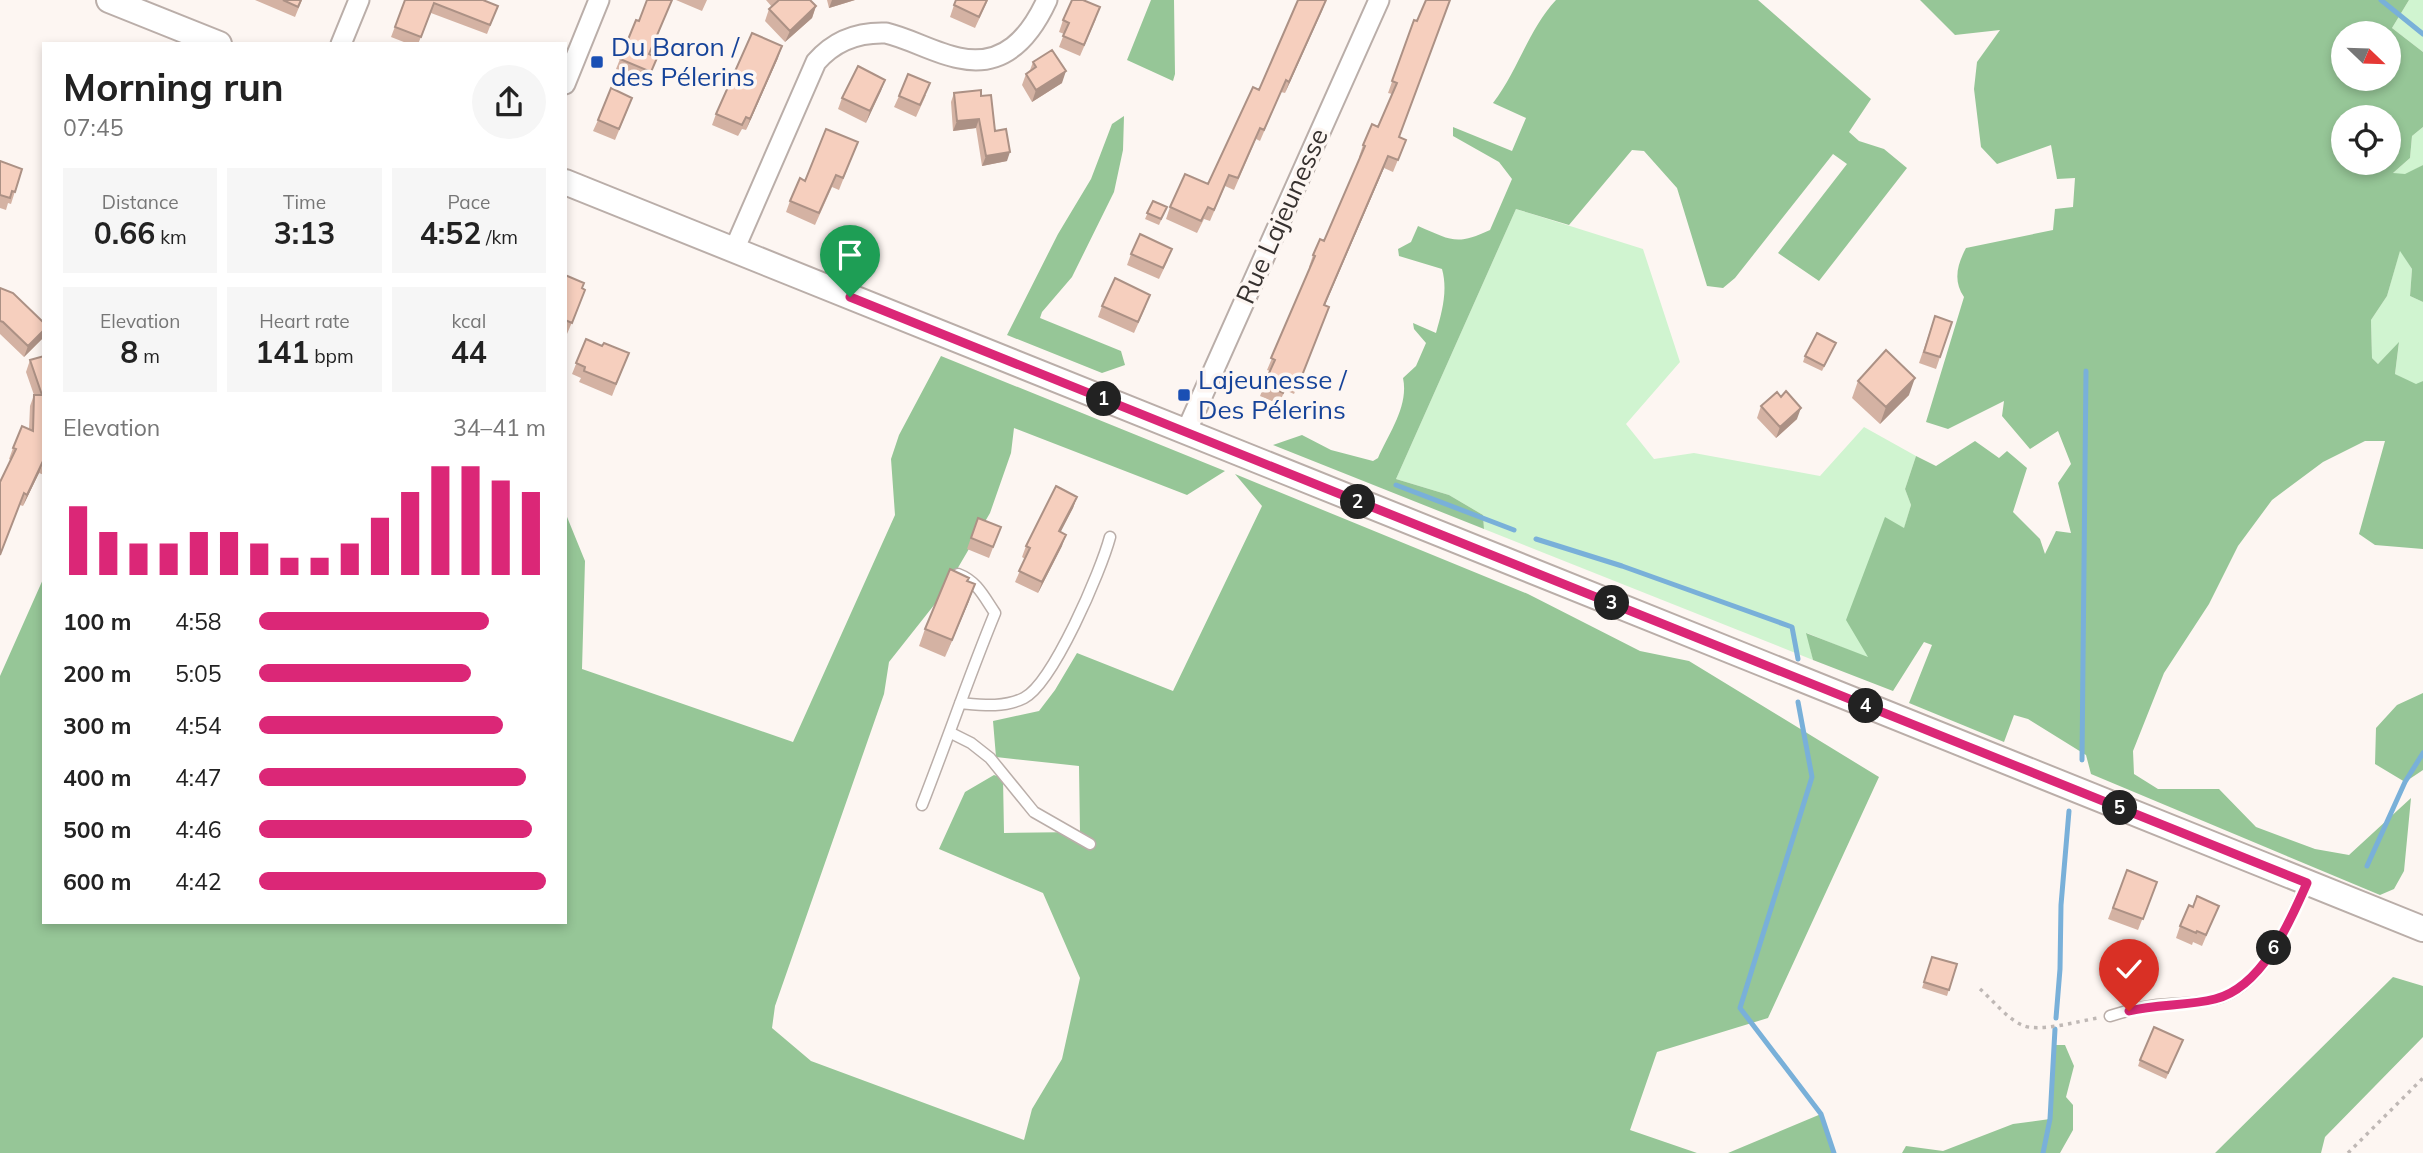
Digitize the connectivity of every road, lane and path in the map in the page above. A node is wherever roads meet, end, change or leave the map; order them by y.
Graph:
1 (109, 0) edge
2 (359, 0) edge
3 (599, 0) edge
4 (1047, 0) edge
5 (1379, 0) edge
6 (214, 42) edge
7 (342, 42) edge
8 (567, 79) edge
9 (567, 183) edge
10 (734, 250) junction
11 (1186, 432) junction
12 (1110, 537) dead end
13 (958, 574) edge
14 (960, 703) junction
15 (951, 733) junction
16 (922, 805) dead end
17 (1090, 844) dead end
18 (2307, 883) junction
19 (2423, 929) edge
20 (1980, 989) dead end
21 (2110, 1016) joint
22 (2423, 1078) edge
23 (2348, 1153) edge

1 - 6 street
2 - 7 street
3 - 8 street
4 - 10 street
5 - 11 street, Rue Lajeunesse
9 - 10 street
10 - 11 street
11 - 18 street
12 - 14 lane
13 - 14 lane
14 - 15 lane
15 - 16 lane
15 - 17 lane
18 - 19 street
18 - 21 lane
20 - 21 path
22 - 23 path

